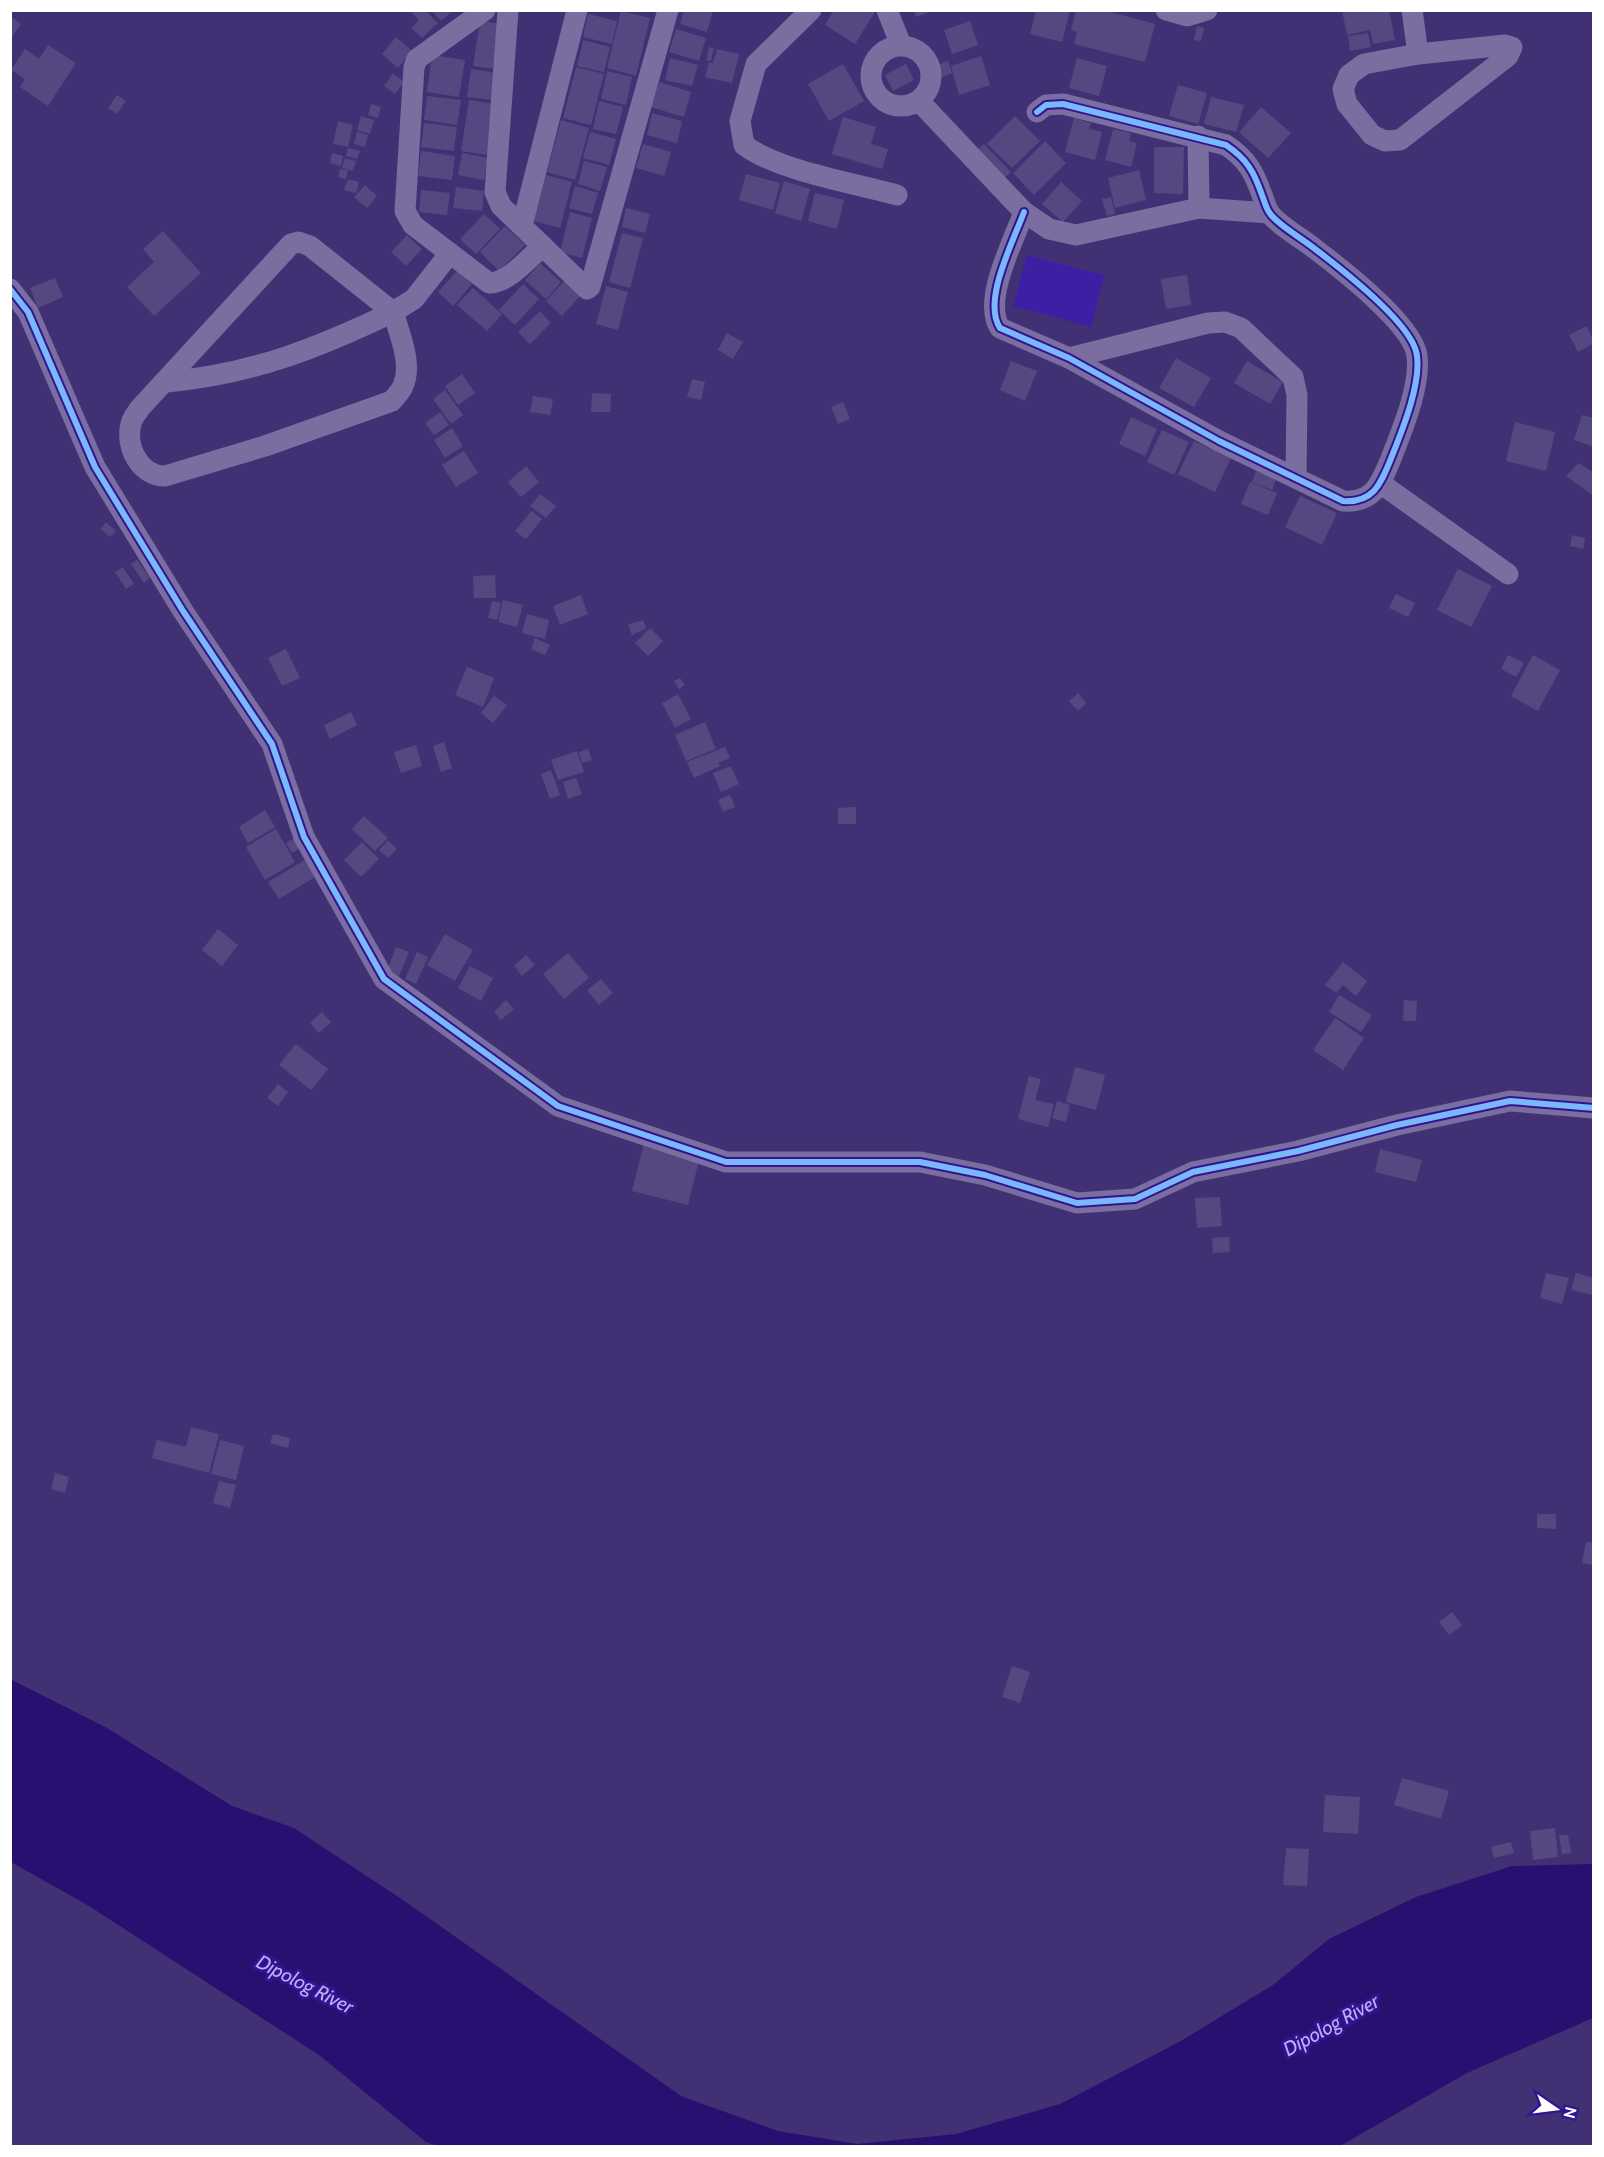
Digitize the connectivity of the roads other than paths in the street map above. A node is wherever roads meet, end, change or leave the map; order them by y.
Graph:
1 (484, 10) edge
2 (508, 10) edge
3 (577, 10) edge
4 (668, 10) edge
5 (811, 10) edge
6 (887, 10) edge
7 (1166, 10) edge
8 (1207, 10) edge
9 (1412, 10) edge
10 (902, 45) junction
11 (1418, 54) junction
12 (919, 101) junction
13 (1037, 112) dead end
14 (1198, 136) junction
15 (897, 195) dead end
16 (1199, 208) junction
17 (1024, 213) junction
18 (1269, 213) junction
19 (522, 226) junction
20 (543, 246) junction
21 (450, 253) junction
22 (10, 289) edge
23 (393, 312) junction
24 (1068, 358) junction
25 (167, 382) junction
26 (1296, 478) junction
27 (1380, 483) junction
28 (1508, 574) dead end
29 (1593, 1108) edge

1 - 21 street
2 - 19 street
3 - 19 street
4 - 20 street
5 - 15 street
6 - 10 street
7 - 8 street
9 - 11 street
10 - 12 street
10 - 12 street
11 - 11 street
12 - 17 street
13 - 14 street
14 - 16 street
14 - 18 street
16 - 17 street
16 - 18 street
17 - 24 street
18 - 27 street
19 - 20 street
20 - 21 street
21 - 23 street
22 - 29 street
23 - 25 street
23 - 25 street
23 - 25 street
24 - 26 street
24 - 26 street
26 - 27 street
27 - 28 street

